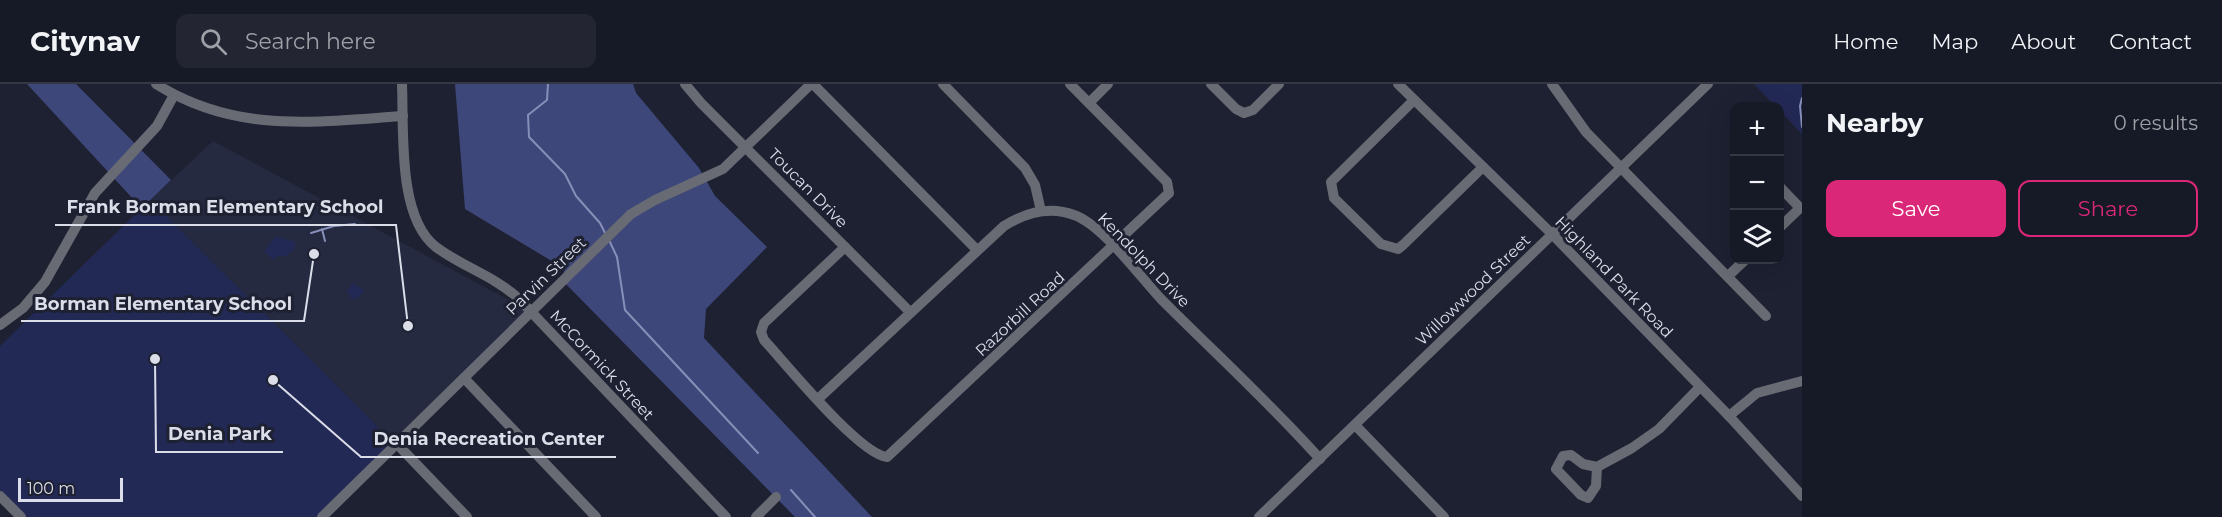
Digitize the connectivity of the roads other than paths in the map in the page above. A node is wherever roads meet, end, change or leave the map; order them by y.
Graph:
1 (156, 84) edge
2 (402, 84) edge
3 (812, 84) edge
4 (943, 84) edge
5 (1070, 84) edge
6 (1108, 84) edge
7 (1211, 84) edge
8 (1279, 84) edge
9 (1398, 84) edge
10 (1552, 84) edge
11 (1708, 84) edge
12 (689, 85) edge
13 (174, 94) junction
14 (1414, 100) junction
15 (1089, 103) junction
16 (404, 116) junction
17 (747, 147) junction
18 (1621, 166) junction
19 (1483, 167) junction
20 (1784, 192) edge
21 (1041, 211) junction
22 (1784, 222) edge
23 (1553, 235) junction
24 (845, 247) junction
25 (1113, 247) junction
26 (977, 249) junction
27 (1741, 264) edge
28 (1728, 276) junction
29 (531, 312) junction
30 (910, 312) junction
31 (1766, 316) dead end
32 (0, 326) edge
33 (464, 378) junction
34 (1802, 381) edge
35 (1700, 387) junction
36 (818, 399) junction
37 (1729, 416) junction
38 (1355, 425) junction
39 (397, 444) junction
40 (1320, 459) junction
41 (1597, 467) dead end
42 (0, 496) edge
43 (1802, 496) edge
44 (776, 497) dead end
45 (330, 508) junction
46 (21, 517) edge
47 (322, 517) edge
48 (339, 517) edge
49 (467, 517) edge
50 (596, 517) edge
51 (726, 517) edge
52 (756, 517) edge
53 (1259, 517) edge
54 (1444, 517) edge

1 - 13 street
2 - 16 street, McCormick Street
3 - 17 street, Parvin Street
3 - 26 street
4 - 21 street
5 - 15 street
6 - 15 street
7 - 8 street
9 - 14 street, Highland Park Road
10 - 18 street
11 - 18 street, Willowwood Street
12 - 17 street, Toucan Drive
13 - 16 street
13 - 32 street
14 - 19 street, Highland Park Road
14 - 19 street
15 - 25 street, Razorbill Road
16 - 29 street, McCormick Street
17 - 24 street, Toucan Drive
17 - 29 street, Parvin Street
18 - 23 street, Willowwood Street
18 - 28 street
19 - 23 street, Highland Park Road
20 - 22 street
21 - 25 street, Kendolph Drive
21 - 26 street, Kendolph Drive
23 - 35 street, Highland Park Road
23 - 38 street, Willowwood Street
24 - 30 street, Toucan Drive
24 - 36 street
25 - 36 street, Razorbill Road
25 - 40 street, Kendolph Drive
26 - 30 street, Kendolph Drive
27 - 28 street
28 - 31 street
29 - 33 street, Parvin Street
29 - 51 street, McCormick Street
30 - 36 street, Kendolph Drive
33 - 39 street, Parvin Street
33 - 50 street
34 - 37 street
35 - 37 street, Highland Park Road
35 - 41 street
37 - 43 street, Highland Park Road
38 - 40 street, Willowwood Street
38 - 54 street
39 - 45 street, Parvin Street
39 - 49 street
40 - 53 street, Willowwood Street
42 - 46 street
44 - 52 street
45 - 47 street, Parvin Street
45 - 48 street

